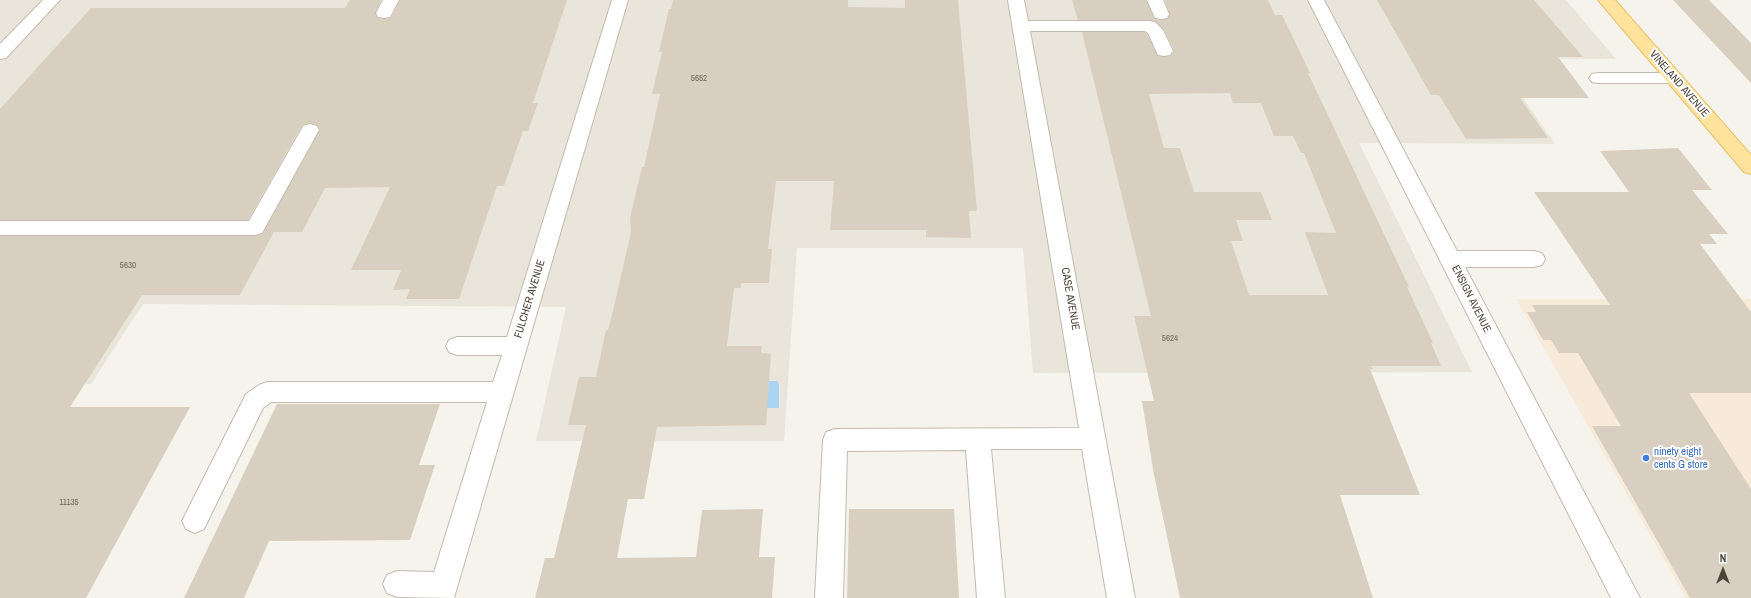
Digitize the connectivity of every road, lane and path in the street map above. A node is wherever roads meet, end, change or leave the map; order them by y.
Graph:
1 (52, 0) edge
2 (620, 0) edge
3 (1016, 0) edge
4 (1316, 0) edge
5 (1606, 0) edge
6 (1022, 26) junction
7 (1164, 51) dead end
8 (0, 54) edge
9 (1598, 78) dead end
10 (1674, 78) junction
11 (310, 130) dead end
12 (1751, 167) edge
13 (0, 228) edge
14 (1450, 259) junction
15 (1534, 259) dead end
16 (457, 346) dead end
17 (516, 346) junction
18 (502, 392) junction
19 (1094, 438) junction
20 (978, 439) junction
21 (195, 521) dead end
22 (397, 584) dead end
23 (442, 592) edge
24 (830, 598) edge
25 (991, 598) edge
26 (1121, 598) edge
27 (1626, 598) edge

1 - 8 street
2 - 17 street, FULCHER AVENUE
3 - 6 street, CASE AVENUE
4 - 14 street, ENSIGN AVENUE
5 - 10 main road, VINELAND AVENUE
6 - 7 street
6 - 19 street, CASE AVENUE
9 - 10 street
10 - 12 main road, VINELAND AVENUE
11 - 13 street
14 - 15 street
14 - 27 street, ENSIGN AVENUE
16 - 17 street
17 - 18 street, FULCHER AVENUE
18 - 21 street
18 - 23 street, FULCHER AVENUE
19 - 20 street
19 - 26 street, CASE AVENUE
20 - 24 street
20 - 25 street
22 - 23 street

